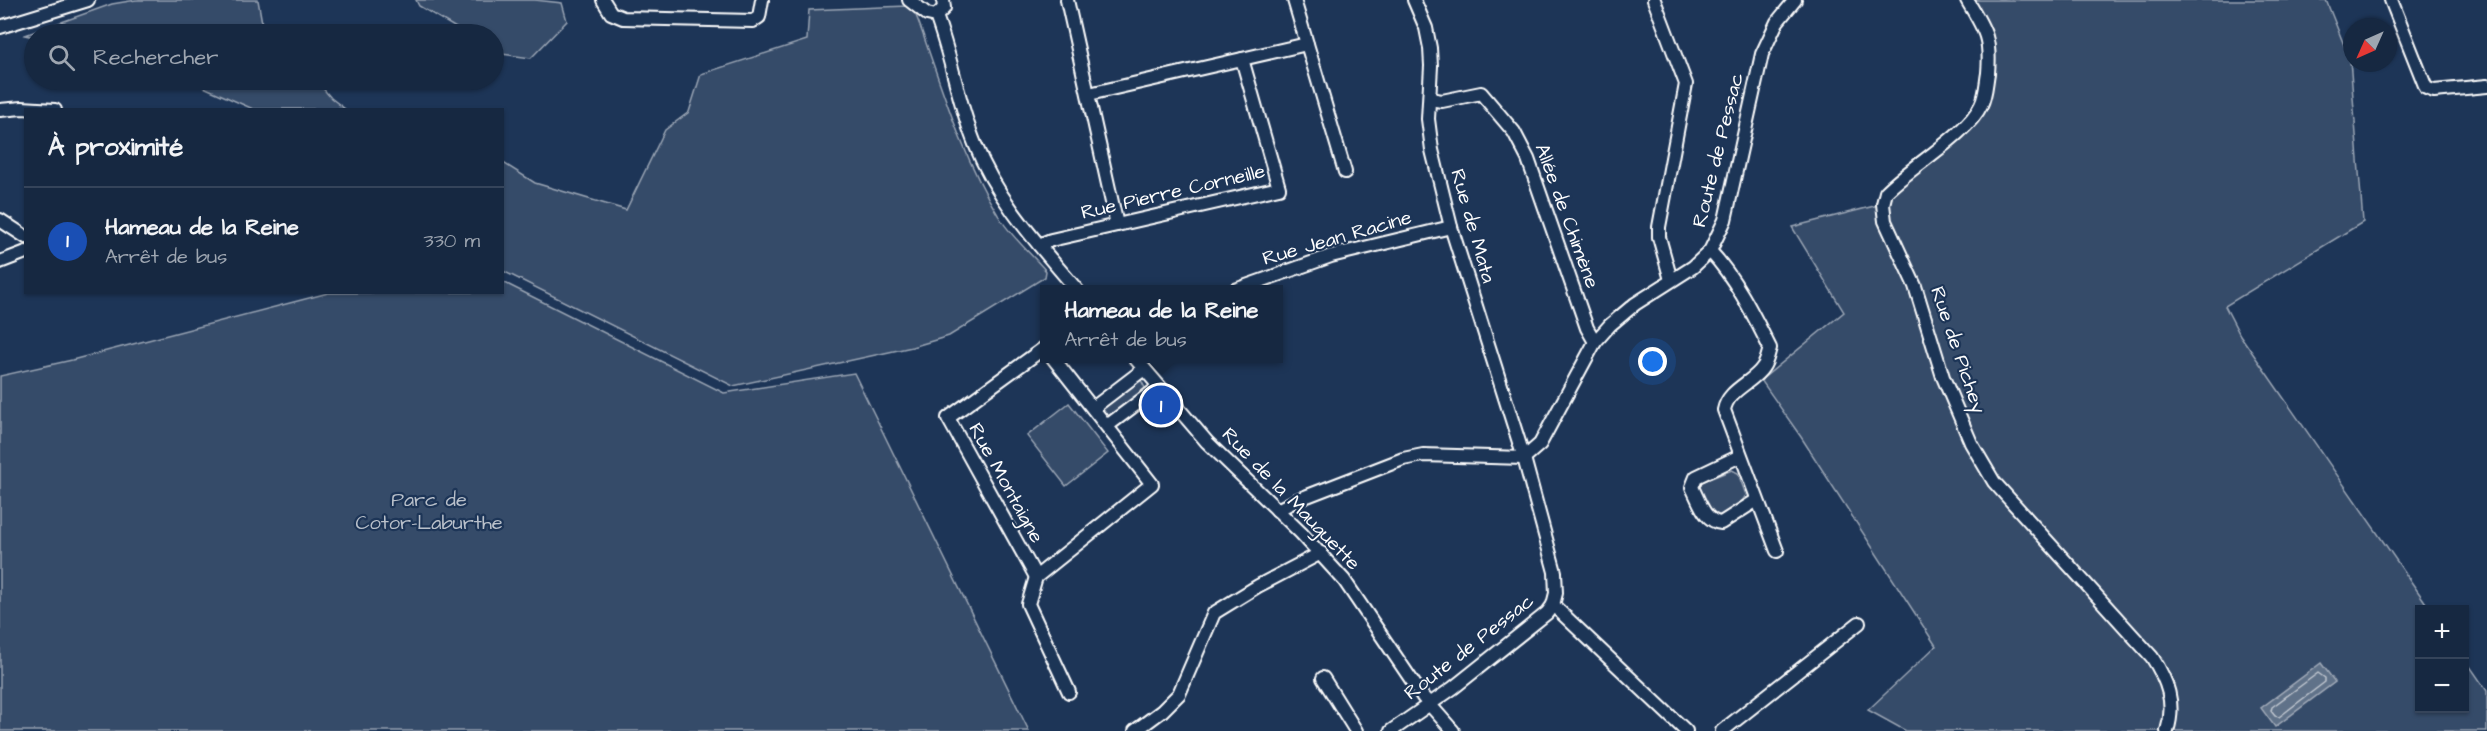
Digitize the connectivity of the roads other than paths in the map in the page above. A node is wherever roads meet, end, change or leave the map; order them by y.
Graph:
1 (88, 0) edge
2 (603, 0) edge
3 (762, 0) edge
4 (909, 0) edge
5 (943, 0) edge
6 (1068, 0) edge
7 (1294, 0) edge
8 (1414, 0) edge
9 (1654, 0) edge
10 (1795, 0) edge
11 (1967, 0) edge
12 (2391, 0) edge
13 (936, 16) junction
14 (0, 27) edge
15 (1306, 44) junction
16 (1242, 59) junction
17 (2487, 86) edge
18 (1089, 94) junction
19 (1430, 99) junction
20 (24, 108) edge
21 (0, 110) edge
22 (1345, 172) dead end
23 (0, 220) edge
24 (1117, 225) junction
25 (1451, 227) junction
26 (24, 236) edge
27 (1039, 245) junction
28 (1710, 251) junction
29 (24, 253) edge
30 (0, 262) edge
31 (1671, 280) junction
32 (1073, 285) edge
33 (1248, 285) edge
34 (1595, 342) junction
35 (1040, 351) edge
36 (1057, 363) edge
37 (1139, 363) edge
38 (1144, 369) junction
39 (1159, 387) junction
40 (1093, 408) junction
41 (1107, 426) junction
42 (1740, 456) junction
43 (1524, 458) junction
44 (1757, 500) junction
45 (1277, 510) junction
46 (1776, 551) dead end
47 (1321, 553) junction
48 (1036, 577) junction
49 (1553, 606) junction
50 (1860, 623) dead end
51 (1323, 678) dead end
52 (1069, 692) dead end
53 (1429, 705) junction
54 (1135, 731) edge
55 (1356, 731) edge
56 (1391, 731) edge
57 (1453, 731) edge
58 (1686, 731) edge
59 (1722, 731) edge
60 (2167, 731) edge

1 - 14 street
2 - 3 street
4 - 13 street
5 - 13 street
6 - 18 street
7 - 15 street
8 - 19 street, Rue de Mata
9 - 31 street
10 - 28 street, Route de Pessac
11 - 60 street, Rue de Pichey
12 - 17 street
13 - 27 street
15 - 16 street
15 - 22 street
16 - 18 street
16 - 24 street, Rue Pierre Corneille
18 - 24 street
19 - 25 street, Rue de Mata
19 - 34 street, Allée de Chimène
20 - 21 street
23 - 26 street
24 - 27 street, Rue Pierre Corneille
25 - 33 street, Rue Jean Racine
25 - 43 street, Rue de Mata
27 - 32 street
28 - 31 street, Route de Pessac
28 - 42 street
29 - 30 street
31 - 34 street, Route de Pessac
34 - 43 street, Route de Pessac
35 - 48 street, Rue Montaigne
36 - 40 street
37 - 38 street, Rue de la Mauguette
38 - 39 street, Rue de la Mauguette
38 - 40 street
39 - 41 street
39 - 45 street, Rue de la Mauguette
40 - 41 street
41 - 48 street
42 - 44 street
42 - 44 street
43 - 45 street
43 - 49 street, Route de Pessac
44 - 46 street
45 - 47 street, Rue de la Mauguette
47 - 53 street, Rue de la Mauguette
47 - 54 street
48 - 52 street
49 - 53 street, Route de Pessac
49 - 58 street
50 - 59 street
51 - 55 street
53 - 56 street, Route de Pessac
53 - 57 street, Rue de la Mauguette

